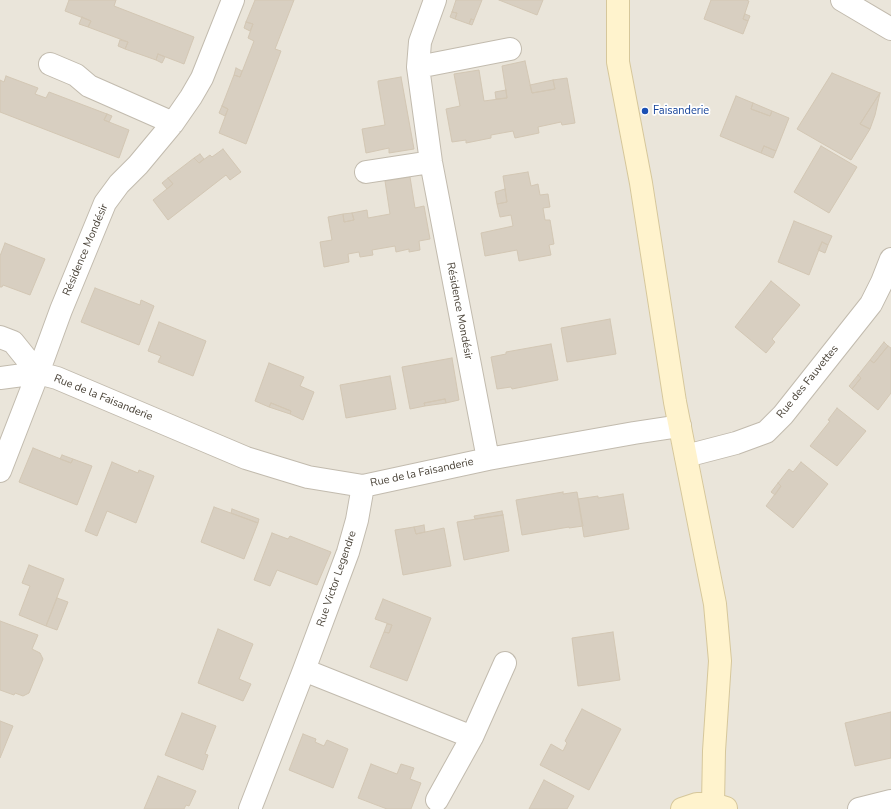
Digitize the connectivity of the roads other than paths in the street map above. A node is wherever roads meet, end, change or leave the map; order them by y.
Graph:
1 (233, 0) edge
2 (435, 0) edge
3 (618, 0) edge
4 (842, 0) edge
5 (891, 29) edge
6 (510, 49) dead end
7 (50, 64) dead end
8 (418, 67) junction
9 (173, 123) junction
10 (432, 162) junction
11 (366, 172) dead end
12 (891, 258) edge
13 (0, 337) edge
14 (38, 373) junction
15 (0, 378) edge
16 (680, 426) junction
17 (686, 456) junction
18 (488, 459) junction
19 (0, 471) edge
20 (363, 486) junction
21 (505, 663) dead end
22 (304, 670) junction
23 (472, 737) junction
24 (437, 800) dead end
25 (891, 801) edge
26 (720, 806) edge
27 (250, 809) edge
28 (682, 809) edge
29 (859, 809) edge

1 - 9 street, Résidence Mondésir
2 - 8 street, Résidence Mondésir
3 - 16 street
4 - 5 street
6 - 8 street
7 - 9 street
8 - 10 street, Résidence Mondésir
9 - 14 street, Résidence Mondésir
10 - 11 street
10 - 18 street, Résidence Mondésir
12 - 17 street, Rue des Fauvettes
13 - 14 street
14 - 15 street, Rue de la Faisanderie
14 - 19 street, Résidence Mondésir
14 - 20 street, Rue de la Faisanderie
16 - 17 street
16 - 18 street, Rue de la Faisanderie
17 - 26 street
18 - 20 street, Rue de la Faisanderie
20 - 22 street, Rue Victor Legendre
21 - 23 street
22 - 23 street
22 - 27 street, Rue Victor Legendre
23 - 24 street
25 - 29 street
26 - 28 street

